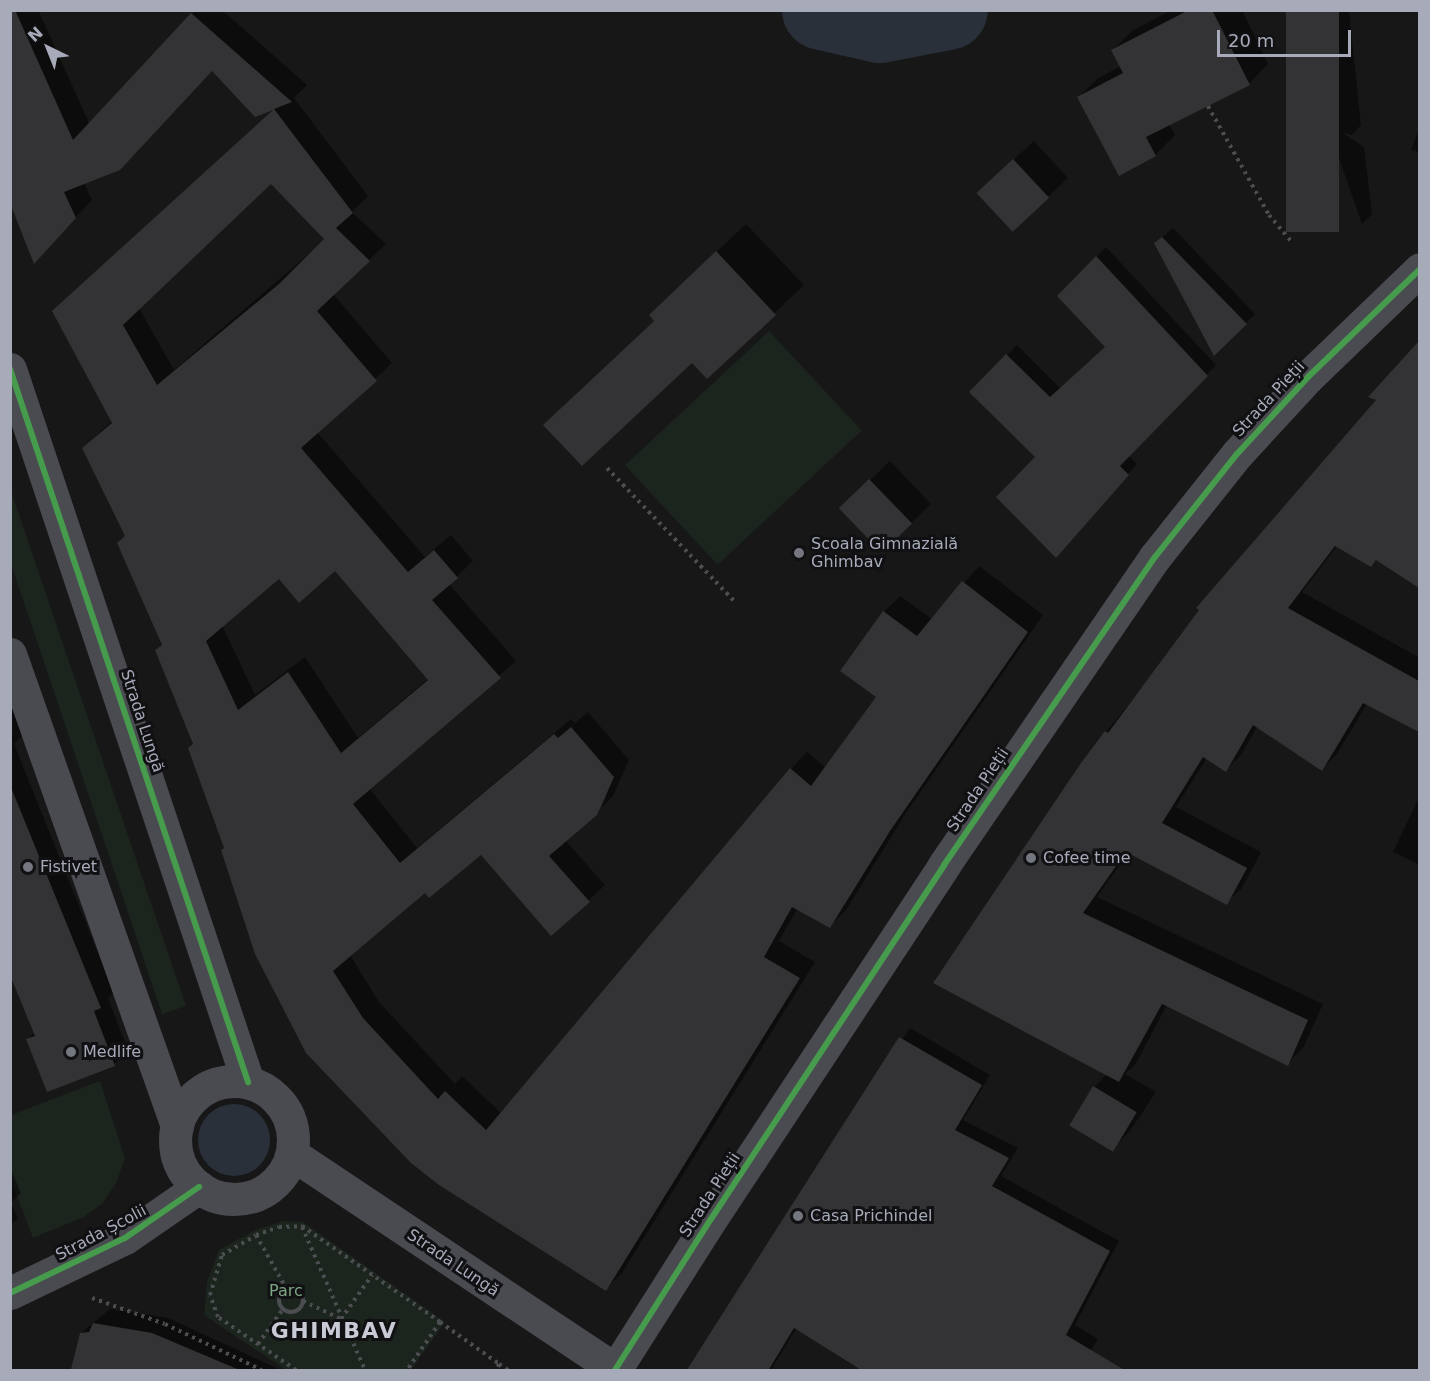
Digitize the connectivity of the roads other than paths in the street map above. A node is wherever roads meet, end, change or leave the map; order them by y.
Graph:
1 (1419, 269) edge
2 (10, 369) edge
3 (10, 654) edge
4 (248, 1082) junction
5 (177, 1126) junction
6 (292, 1154) junction
7 (199, 1187) junction
8 (10, 1293) edge
9 (615, 1370) edge

1 - 9 street, Strada Pieții
2 - 4 street, Strada Lungă
3 - 5 street
4 - 5 street
4 - 6 street
5 - 7 street
6 - 7 street
6 - 9 street, Strada Lungă
7 - 8 street, Strada Școlii

